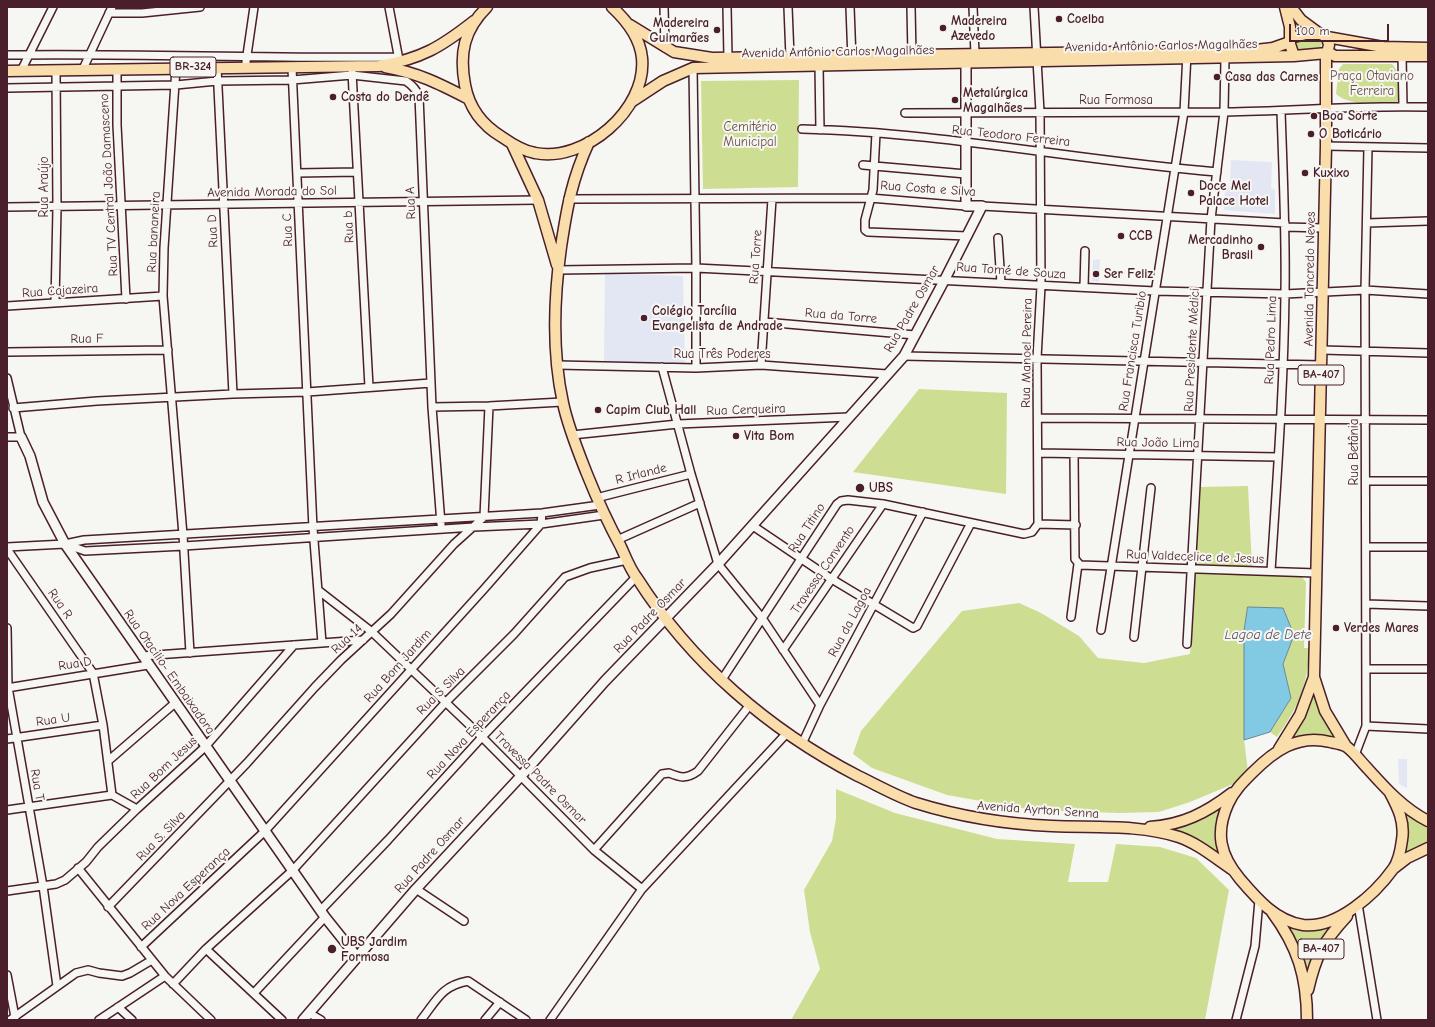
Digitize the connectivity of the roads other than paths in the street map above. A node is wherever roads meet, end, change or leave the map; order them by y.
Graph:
1 (200, 7) edge
2 (254, 7) edge
3 (389, 7) edge
4 (487, 7) edge
5 (664, 7) edge
6 (727, 7) edge
7 (788, 7) edge
8 (850, 7) edge
9 (911, 7) edge
10 (973, 7) edge
11 (1034, 7) edge
12 (1285, 7) edge
13 (1291, 7) edge
14 (51, 8) edge
15 (614, 8) edge
16 (110, 10) edge
17 (474, 20) junction
18 (630, 25) junction
19 (1323, 35) junction
20 (1290, 40) junction
21 (665, 48) junction
22 (1428, 48) edge
23 (90, 53) junction
24 (29, 54) junction
25 (974, 54) junction
26 (1325, 54) junction
27 (7, 55) edge
28 (912, 55) junction
29 (1187, 55) junction
30 (1294, 56) junction
31 (1338, 56) junction
32 (1402, 56) junction
33 (1428, 56) edge
34 (247, 57) junction
35 (790, 57) junction
36 (728, 58) junction
37 (1037, 58) junction
38 (1225, 58) junction
39 (398, 60) junction
40 (852, 61) junction
41 (966, 63) junction
42 (819, 65) junction
43 (379, 66) junction
44 (217, 67) junction
45 (176, 68) junction
46 (246, 68) junction
47 (292, 68) junction
48 (693, 68) junction
49 (1328, 69) junction
50 (351, 70) junction
51 (21, 71) junction
52 (56, 71) junction
53 (82, 71) junction
54 (117, 71) junction
55 (7, 72) edge
56 (292, 80) junction
57 (217, 81) junction
58 (176, 85) junction
59 (56, 87) junction
60 (116, 87) junction
61 (7, 88) edge
62 (467, 98) junction
63 (631, 102) junction
64 (1403, 106) junction
65 (1327, 107) junction
66 (1428, 107) edge
67 (1281, 111) junction
68 (966, 112) junction
69 (1040, 112) junction
70 (1184, 112) junction
71 (1224, 112) junction
72 (905, 113) dead end
73 (802, 129) dead end
74 (820, 130) junction
75 (876, 133) junction
76 (589, 142) junction
77 (512, 144) junction
78 (966, 144) junction
79 (1326, 146) junction
80 (1368, 147) junction
81 (1428, 148) edge
82 (1039, 150) junction
83 (863, 165) dead end
84 (875, 166) junction
85 (1175, 169) junction
86 (357, 172) junction
87 (1217, 172) junction
88 (297, 173) junction
89 (966, 174) junction
90 (870, 198) junction
91 (568, 199) junction
92 (694, 199) junction
93 (772, 199) junction
94 (538, 200) junction
95 (422, 202) junction
96 (359, 203) junction
97 (299, 204) junction
98 (224, 205) junction
99 (167, 206) junction
100 (966, 206) junction
101 (982, 206) junction
102 (7, 207) edge
103 (122, 207) junction
104 (57, 208) junction
105 (1040, 210) junction
106 (1167, 218) junction
107 (1210, 219) junction
108 (1428, 221) edge
109 (1367, 223) junction
110 (1285, 225) junction
111 (1324, 228) junction
112 (967, 236) junction
113 (998, 238) dead end
114 (1085, 251) dead end
115 (696, 268) junction
116 (558, 270) junction
117 (766, 273) junction
118 (945, 279) junction
119 (1002, 283) junction
120 (1041, 286) junction
121 (1084, 288) junction
122 (1365, 290) junction
123 (1155, 291) junction
124 (1207, 291) junction
125 (1324, 292) junction
126 (1285, 294) junction
127 (1428, 294) edge
128 (163, 296) junction
129 (126, 299) junction
130 (55, 303) junction
131 (7, 306) edge
132 (764, 322) junction
133 (915, 335) junction
134 (168, 350) junction
135 (1322, 350) junction
136 (1366, 351) junction
137 (7, 352) edge
138 (1428, 353) edge
139 (904, 356) junction
140 (1037, 358) junction
141 (1144, 361) junction
142 (557, 364) junction
143 (1203, 364) junction
144 (1282, 364) junction
145 (761, 365) junction
146 (1321, 365) junction
147 (662, 366) junction
148 (696, 368) junction
149 (887, 374) junction
150 (7, 378) edge
151 (431, 383) junction
152 (369, 387) junction
153 (307, 392) junction
154 (233, 394) junction
155 (171, 398) junction
156 (562, 402) junction
157 (488, 406) junction
158 (432, 407) junction
159 (13, 408) junction
160 (849, 417) junction
161 (1038, 418) junction
162 (1135, 418) junction
163 (1200, 418) junction
164 (1280, 418) junction
165 (1366, 418) junction
166 (1320, 419) junction
167 (1428, 420) edge
168 (678, 424) junction
169 (572, 435) junction
170 (7, 437) edge
171 (21, 437) junction
172 (1038, 453) junction
173 (1074, 454) junction
174 (1129, 455) junction
175 (1198, 456) junction
176 (1278, 457) junction
177 (691, 474) junction
178 (1366, 481) junction
179 (1428, 481) edge
180 (1151, 488) dead end
181 (598, 502) junction
182 (700, 502) junction
183 (883, 504) junction
184 (923, 512) junction
185 (542, 513) junction
186 (604, 516) junction
187 (484, 517) junction
188 (440, 520) junction
189 (971, 523) junction
190 (541, 524) junction
191 (1038, 524) junction
192 (1076, 525) junction
193 (752, 526) junction
194 (474, 527) junction
195 (313, 528) junction
196 (441, 530) junction
197 (183, 535) junction
198 (314, 537) junction
199 (617, 540) junction
200 (65, 544) junction
201 (184, 546) junction
202 (1428, 546) edge
203 (1366, 547) junction
204 (7, 548) edge
205 (801, 558) junction
206 (627, 560) junction
207 (1077, 561) junction
208 (718, 564) junction
209 (1111, 566) junction
210 (1142, 567) junction
211 (1192, 569) junction
212 (1271, 571) junction
213 (1316, 572) junction
214 (636, 577) junction
215 (830, 578) junction
216 (318, 590) junction
217 (873, 604) junction
218 (1366, 604) junction
219 (1428, 606) edge
220 (1071, 617) dead end
221 (666, 618) junction
222 (762, 618) junction
223 (7, 628) edge
224 (1101, 630) dead end
225 (372, 632) junction
226 (1134, 637) dead end
227 (363, 640) junction
228 (322, 643) junction
229 (1188, 644) dead end
230 (294, 645) junction
231 (783, 650) junction
232 (190, 653) junction
233 (142, 656) junction
234 (148, 665) junction
235 (411, 669) junction
236 (1366, 669) junction
237 (1428, 669) edge
238 (93, 673) junction
239 (1314, 677) junction
240 (721, 681) junction
241 (7, 688) edge
242 (175, 703) junction
243 (445, 703) junction
244 (820, 705) junction
245 (749, 706) junction
246 (103, 725) junction
247 (1366, 726) junction
248 (1428, 729) edge
249 (787, 733) junction
250 (17, 737) junction
251 (482, 737) junction
252 (7, 739) edge
253 (802, 744) junction
254 (1346, 746) junction
255 (205, 747) junction
256 (1278, 749) junction
257 (1355, 755) junction
258 (108, 761) junction
259 (521, 776) junction
260 (230, 781) junction
261 (1233, 792) junction
262 (1390, 793) junction
263 (112, 795) junction
264 (29, 808) junction
265 (137, 809) junction
266 (7, 810) edge
267 (1428, 821) edge
268 (1128, 829) junction
269 (265, 831) junction
270 (1428, 848) edge
271 (594, 850) junction
272 (78, 868) junction
273 (1394, 868) junction
274 (293, 870) junction
275 (1232, 870) junction
276 (43, 886) junction
277 (416, 889) junction
278 (642, 889) junction
279 (7, 892) edge
280 (1259, 900) junction
281 (108, 907) junction
282 (1355, 907) junction
283 (1271, 912) junction
284 (323, 913) junction
285 (464, 921) dead end
286 (141, 947) junction
287 (206, 949) junction
288 (357, 957) junction
289 (152, 960) junction
290 (7, 975) edge
291 (165, 976) junction
292 (173, 984) junction
293 (57, 986) junction
294 (254, 993) junction
295 (1307, 996) junction
296 (500, 1002) junction
297 (118, 1007) junction
298 (309, 1012) junction
299 (13, 1019) edge
300 (99, 1020) edge
301 (132, 1020) edge
302 (211, 1020) edge
303 (282, 1020) edge
304 (303, 1020) edge
305 (321, 1020) edge
306 (421, 1020) edge
307 (485, 1020) edge
308 (526, 1020) edge
309 (550, 1020) edge
310 (1236, 1020) edge
311 (1307, 1020) edge
312 (1376, 1020) edge

1 - 16 street
2 - 34 street
3 - 39 street
4 - 17 main road
5 - 21 street
6 - 36 street
7 - 35 street
8 - 40 street
9 - 28 street
10 - 25 street
11 - 37 street, Rua Manoel Pereira
12 - 20 main road
13 - 19 main road
14 - 24 street
15 - 18 main road
16 - 23 street
17 - 39 main road
17 - 62 main road
18 - 21 main road, Avenida Antônio Carlos Magalhães
18 - 63 main road
19 - 20 main road, Avenida Antônio Carlos Magalhães
19 - 22 main road
19 - 26 main road
20 - 29 main road, Avenida Antônio Carlos Magalhães
20 - 30 main road
21 - 36 main road, Avenida Antônio Carlos Magalhães
23 - 24 street
23 - 34 street
23 - 53 street
24 - 27 street
24 - 51 street
25 - 28 main road, Avenida Antônio Carlos Magalhães
25 - 37 main road, Avenida Antônio Carlos Magalhães
26 - 30 main road, Avenida Antônio Carlos Magalhães
26 - 31 main road
26 - 49 main road
28 - 40 main road, Avenida Antônio Carlos Magalhães
29 - 37 main road, Avenida Antônio Carlos Magalhães
29 - 38 main road, Avenida Antônio Carlos Magalhães
29 - 70 street, Rua Francisca Turibio
30 - 38 main road, Avenida Antônio Carlos Magalhães
31 - 32 main road
31 - 49 main road
32 - 33 main road
32 - 64 street
34 - 39 street
34 - 46 street
35 - 36 main road, Avenida Antônio Carlos Magalhães
35 - 40 main road, Avenida Antônio Carlos Magalhães
37 - 41 main road, Avenida Antônio Carlos Magalhães
37 - 69 street, Rua Manoel Pereira
38 - 71 street, Rua Presidente Médici
39 - 43 main road
40 - 41 main road, Avenida Antônio Carlos Magalhães
40 - 42 main road, Avenida Antônio Carlos Magalhães
41 - 68 street
42 - 48 main road, Avenida Antônio Carlos Magalhães
42 - 74 street
43 - 50 main road, BR-324
43 - 62 main road
44 - 45 main road, BR-324
44 - 46 main road, BR-324
44 - 57 street, Rua D
45 - 54 main road, BR-324
45 - 58 street, Rua bananeira
46 - 47 main road, BR-324
47 - 50 main road, BR-324
47 - 56 street, Rua C
48 - 63 main road, Avenida Antônio Carlos Magalhães
48 - 92 street
49 - 65 main road, Avenida Tancredo Neves / BA-407
50 - 56 street, Rua A
50 - 86 street, Rua b
50 - 95 street, Rua A
51 - 52 main road, BR-324
51 - 55 main road, BR-324
52 - 53 main road, BR-324
52 - 59 street, Rua Araújo
53 - 54 main road, BR-324
54 - 60 street, Rua TV Central João Damasceno
56 - 57 street, Rua A
56 - 88 street, Rua C
57 - 58 street, Rua A
57 - 98 street, Rua D
58 - 60 street, Rua A
58 - 99 street, Rua bananeira
59 - 60 street, Rua A
59 - 61 street, Rua A
59 - 104 street, Rua Araújo
60 - 103 street, Rua TV Central João Damasceno
62 - 77 main road
63 - 76 main road
64 - 65 street, Rua Formosa
64 - 66 street, Rua Formosa
65 - 67 street, Rua Formosa
65 - 79 main road, Avenida Tancredo Neves / BA-407
67 - 71 street, Rua Formosa
67 - 110 street, Rua Pedro Lima
68 - 69 street, Rua Formosa
68 - 72 street, Rua Formosa
68 - 78 street
69 - 70 street, Rua Formosa
69 - 82 street, Rua Manoel Pereira
70 - 71 street, Rua Formosa
70 - 85 street, Rua Francisca Turibio
71 - 87 street, Rua Presidente Médici
73 - 74 street, Rua Teodoro Ferreira
74 - 75 street, Rua Teodoro Ferreira
75 - 78 street, Rua Teodoro Ferreira
75 - 84 street
76 - 77 main road
76 - 91 main road, Avenida Ayrton Senna
77 - 94 main road, Avenida Ayrton Senna
78 - 82 street, Rua Teodoro Ferreira
78 - 89 street
79 - 80 street
79 - 111 main road, Avenida Tancredo Neves / BA-407
80 - 81 street
80 - 109 street, Rua Betânia
82 - 85 street, Rua Teodoro Ferreira
82 - 105 street, Rua Manoel Pereira
83 - 84 street
84 - 89 street
84 - 90 street
85 - 87 street, Rua Teodoro Ferreira
85 - 106 street, Rua Francisca Turibio
86 - 88 street
86 - 96 street, Rua b
87 - 107 street, Rua Presidente Médici
88 - 97 street, Rua C
89 - 100 street
90 - 93 street, Rua Costa e Silva
90 - 100 street, Rua Costa e Silva
90 - 112 street
91 - 92 street, Rua Costa e Silva
91 - 116 main road, Avenida Ayrton Senna
92 - 93 street, Rua Costa e Silva
92 - 115 street
93 - 117 street, Rua Torre
94 - 95 street, Avenida Morada do Sol
94 - 116 main road, Avenida Ayrton Senna
95 - 96 street, Avenida Morada do Sol
95 - 151 street, Rua A
96 - 97 street, Avenida Morada do Sol
96 - 152 street, Rua b
97 - 98 street, Avenida Morada do Sol
97 - 153 street, Rua C
98 - 99 street, Avenida Morada do Sol
98 - 154 street, Rua D
99 - 103 street, Avenida Morada do Sol
99 - 128 street, Rua bananeira
100 - 101 street, Rua Costa e Silva
101 - 105 street, Rua Costa e Silva
101 - 112 street, Rua Padre Osmar
102 - 104 street, Avenida Morada do Sol
103 - 104 street, Avenida Morada do Sol
103 - 129 street, Rua TV Central João Damasceno
104 - 130 street, Rua Araújo
105 - 106 street, Rua Costa e Silva
105 - 120 street, Rua Manoel Pereira
106 - 107 street, Rua Costa e Silva
106 - 123 street, Rua Francisca Turibio
107 - 110 street, Rua Costa e Silva
107 - 124 street, Rua Presidente Médici
108 - 109 street
109 - 122 street, Rua Betânia
110 - 111 street, Rua Costa e Silva
110 - 126 street, Rua Pedro Lima
111 - 125 main road, Avenida Tancredo Neves / BA-407
112 - 118 street, Rua Padre Osmar
113 - 119 street
114 - 121 street
115 - 116 street, Rua Tomé de Souza
115 - 117 street, Rua Tomé de Souza
115 - 148 street
116 - 142 main road, Avenida Ayrton Senna
117 - 118 street, Rua Tomé de Souza
117 - 132 street, Rua Torre
118 - 119 street, Rua Tomé de Souza
118 - 133 street, Rua Padre Osmar
119 - 120 street, Rua Tomé de Souza
120 - 121 street, Rua Tomé de Souza
120 - 140 street, Rua Manoel Pereira
121 - 123 street, Rua Tomé de Souza
122 - 125 street, Rua Tomé de Souza
122 - 127 street, Rua Tomé de Souza
122 - 136 street, Rua Betânia
123 - 124 street, Rua Tomé de Souza
123 - 141 street, Rua Francisca Turibio
124 - 126 street, Rua Tomé de Souza
124 - 143 street, Rua Presidente Médici
125 - 126 street, Rua Tomé de Souza
125 - 135 main road, Avenida Tancredo Neves / BA-407
126 - 144 street, Rua Pedro Lima
128 - 129 street, Rua Cajazeira
128 - 134 street, Rua bananeira
129 - 130 street, Rua Cajazeira
130 - 131 street, Rua Cajazeira
132 - 133 street, Rua da Torre
132 - 145 street, Rua Torre
133 - 139 street, Rua Padre Osmar
134 - 137 street, Rua F
134 - 155 street, Rua bananeira
135 - 136 street
135 - 146 main road, Avenida Tancredo Neves / BA-407
136 - 138 street
136 - 165 street, Rua Betânia
139 - 140 street
139 - 149 street, Rua Padre Osmar
140 - 141 street
140 - 161 street, Rua Manoel Pereira
141 - 143 street
141 - 162 street, Rua Francisca Turibio
142 - 147 street, Rua Três Poderes
142 - 156 main road, Avenida Ayrton Senna
143 - 144 street
143 - 163 street, Rua Presidente Médici
144 - 146 street
144 - 164 street, Rua Pedro Lima
145 - 148 street, Rua Três Poderes
145 - 149 street, Rua Três Poderes
146 - 166 main road, Avenida Tancredo Neves / BA-407
147 - 148 street, Rua Três Poderes
147 - 168 street
149 - 160 street, Rua Padre Osmar
150 - 159 street, Rua Otacilio- Embaixadora
151 - 152 street
151 - 158 street, Rua A
152 - 153 street
153 - 154 street
153 - 195 street, Rua C
154 - 155 street
155 - 159 street
155 - 197 street, Rua bananeira
156 - 157 street
156 - 169 main road, Avenida Ayrton Senna
157 - 158 street
157 - 187 street
158 - 188 street, Rua A
159 - 171 street, Rua Otacilio- Embaixadora
160 - 168 street, Rua Cerqueira
160 - 193 street, Rua Padre Osmar
161 - 162 street
161 - 172 street, Rua Manoel Pereira
162 - 163 street
162 - 174 street, Rua Francisca Turibio
163 - 164 street
163 - 175 street, Rua Presidente Médici
164 - 166 street
164 - 176 street, Rua Pedro Lima
165 - 166 street
165 - 167 street
165 - 178 street, Rua Betânia
166 - 213 main road, Avenida Tancredo Neves / BA-407
168 - 169 street, Rua Cerqueira
168 - 177 street
169 - 181 main road, Avenida Ayrton Senna
170 - 171 street
171 - 200 street, Rua Otacilio- Embaixadora
172 - 173 street, Rua João Lima
172 - 191 street, Rua Manoel Pereira
173 - 174 street, Rua João Lima
173 - 192 street
174 - 175 street, Rua João Lima
174 - 209 street, Rua Francisca Turibio
175 - 176 street, Rua João Lima
175 - 211 street, Rua Presidente Médici
176 - 212 street, Rua Pedro Lima
177 - 181 street, R Irlande
177 - 182 street
178 - 179 street
178 - 203 street, Rua Betânia
180 - 210 street
181 - 185 street, R Irlande
181 - 186 main road, Avenida Ayrton Senna
182 - 199 street
182 - 208 street
183 - 184 street, Rua Titino
183 - 205 street, Rua Titino
183 - 215 street, Travessa Convento
184 - 189 street, Rua Titino
184 - 217 street, Rua da Lagoa
185 - 187 street, R Irlande
185 - 190 street
186 - 190 street
186 - 199 main road, Avenida Ayrton Senna
187 - 188 street, R Irlande
187 - 194 street, Rua 14
188 - 195 street, R Irlande
188 - 196 street, Rua A
189 - 191 street, Rua Titino
189 - 217 street
190 - 194 street
190 - 235 street, Rua Bom Jardim
191 - 192 street
192 - 207 street
193 - 205 street
193 - 208 street, Rua Padre Osmar
194 - 196 street
194 - 225 street, Rua 14
195 - 197 street, R Irlande
195 - 198 street, Rua C
196 - 198 street
197 - 200 street, R Irlande
197 - 201 street, Rua bananeira
198 - 201 street
198 - 216 street, Rua C
199 - 206 main road, Avenida Ayrton Senna
200 - 201 street
200 - 204 street
200 - 233 street, Rua Otacilio- Embaixadora
201 - 232 street, Rua bananeira
202 - 203 street
203 - 218 street, Rua Betânia
204 - 238 street, Rua R
205 - 215 street
205 - 222 street, Rua Titino
206 - 214 main road, Avenida Ayrton Senna
206 - 243 street, Rua S Silva
207 - 209 street, Rua Valdecelice de Jesus
207 - 220 street
208 - 221 street, Rua Padre Osmar
208 - 222 street
209 - 210 street, Rua Valdecelice de Jesus
209 - 224 street, Rua Francisca Turibio
210 - 211 street, Rua Valdecelice de Jesus
210 - 226 street
211 - 212 street, Rua Valdecelice de Jesus
211 - 229 street, Rua Presidente Médici
212 - 213 street, Rua Valdecelice de Jesus
213 - 239 main road, Avenida Tancredo Neves / BA-407
214 - 221 main road, Avenida Ayrton Senna
214 - 251 street, Rua Nova Esperança
215 - 217 street
215 - 231 street, Travessa Convento
216 - 225 street, Travessa Padre Osmar
216 - 228 street, Rua C
217 - 244 street, Rua da Lagoa
218 - 219 street
218 - 236 street, Rua Betânia
221 - 240 main road, Avenida Ayrton Senna
221 - 259 street, Rua Padre Osmar
222 - 231 street
222 - 240 street, Rua Titino
223 - 241 street
225 - 227 street, Rua 14
225 - 235 street, Travessa Padre Osmar
227 - 228 street
227 - 260 street, Rua 14
228 - 230 street
230 - 232 street
230 - 255 street, Rua Bom Jesus
231 - 244 street
232 - 233 street
233 - 234 street, Rua Otacilio- Embaixadora
234 - 238 street, Rua D
234 - 242 street, Rua Otacilio- Embaixadora
235 - 243 street, Travessa Padre Osmar
235 - 269 street, Rua Bom Jardim
236 - 237 street
236 - 247 street, Rua Betânia
238 - 241 street, Rua D
238 - 246 street
239 - 254 main road, BA-407
239 - 256 main road, BA-407
240 - 245 main road, Avenida Ayrton Senna
241 - 250 street, Rua T
242 - 255 street, Rua Otacilio- Embaixadora
242 - 258 street
243 - 251 street, Travessa Padre Osmar
243 - 274 street, Rua S Silva
244 - 253 street, Rua da Lagoa
245 - 249 main road, Avenida Ayrton Senna
245 - 271 street
246 - 250 street, Rua U
246 - 258 street
247 - 248 street
247 - 257 street, Rua Betânia
249 - 253 main road, Avenida Ayrton Senna
249 - 278 street
250 - 252 street, Rua U
250 - 264 street, Rua T
251 - 259 street, Travessa Padre Osmar
251 - 284 street, Rua Nova Esperança
253 - 268 main road, Avenida Ayrton Senna
254 - 256 main road
254 - 257 main road
255 - 260 street, Rua Otacilio- Embaixadora
255 - 265 street, Rua Bom Jesus
256 - 261 main road, Avenida Ayrton Senna
257 - 262 main road
258 - 263 street
259 - 271 street, Travessa Padre Osmar
259 - 277 street, Rua Padre Osmar
260 - 269 street, Rua Otacilio- Embaixadora
260 - 281 street, Rua S. Silva
261 - 268 main road, Avenida Ayrton Senna
261 - 275 main road
262 - 267 main road
262 - 273 main road
263 - 264 street
263 - 265 street
264 - 266 street
264 - 276 street, Rua T
265 - 272 street, Rua Bom Jesus
268 - 275 main road, Avenida Ayrton Senna
269 - 274 street, Rua Otacilio- Embaixadora
269 - 286 street, Rua Nova Esperança
270 - 273 main road
271 - 278 street, Travessa Padre Osmar
272 - 276 street, Rua Bom Jesus
272 - 281 street
273 - 282 main road
274 - 284 street, Rua Otacilio- Embaixadora
274 - 287 street, Rua S Silva
275 - 280 main road
276 - 279 street, Rua Bom Jesus
276 - 293 street, Rua T
277 - 285 street
277 - 288 street, Rua Padre Osmar
278 - 309 street
280 - 283 main road
280 - 310 street
281 - 286 street
282 - 283 main road
282 - 295 main road, BA-407
282 - 312 street
283 - 295 main road, BA-407
284 - 288 street, Rua Otacilio- Embaixadora
284 - 294 street, Rua Nova Esperança
286 - 289 street
287 - 292 street, Rua S Silva
287 - 294 street
288 - 298 street, Rua Padre Osmar
289 - 291 street
289 - 293 street
290 - 299 street
291 - 292 street
291 - 297 street
292 - 302 street
293 - 299 street
294 - 303 street
295 - 311 main road, BA-407
296 - 306 street
296 - 307 street
296 - 308 street
297 - 300 street
297 - 301 street
298 - 304 street, Rua Padre Osmar
298 - 305 street

